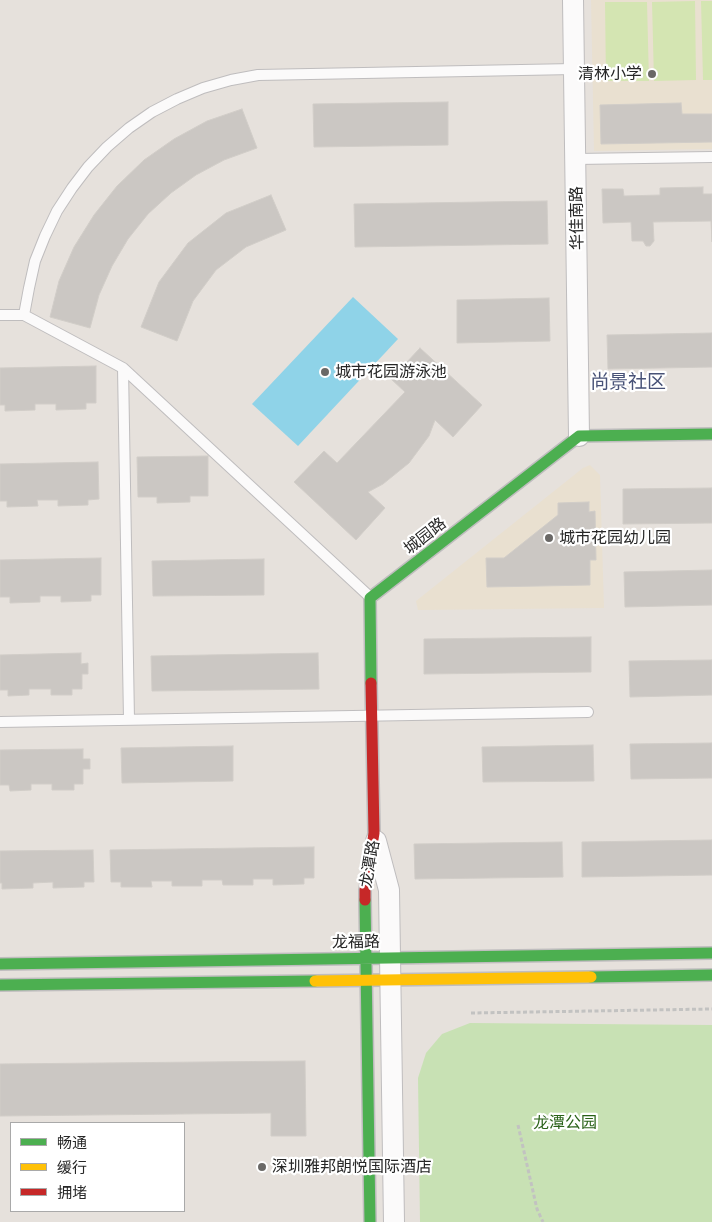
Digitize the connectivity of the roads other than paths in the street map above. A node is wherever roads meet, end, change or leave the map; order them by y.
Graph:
1 (573, 0) edge
2 (574, 69) junction
3 (712, 157) edge
4 (576, 159) junction
5 (0, 315) edge
6 (24, 315) junction
7 (124, 368) junction
8 (712, 434) edge
9 (579, 436) junction
10 (370, 598) junction
11 (588, 712) dead end
12 (372, 716) junction
13 (129, 720) junction
14 (0, 722) edge
15 (374, 833) junction
16 (17, 952) dead end
17 (712, 953) edge
18 (366, 958) junction
19 (390, 958) junction
20 (54, 963) junction
21 (0, 964) edge
22 (712, 975) edge
23 (390, 979) junction
24 (366, 980) junction
25 (0, 985) edge
26 (370, 1222) edge
27 (394, 1222) edge

1 - 2 street, 华佳南路
2 - 4 street, 华佳南路
2 - 6 lane
3 - 4 lane
4 - 9 street, 华佳南路
5 - 6 lane
6 - 7 lane
7 - 10 lane
7 - 13 lane
8 - 9 street
9 - 10 street, 城园路
10 - 12 street
11 - 12 lane
12 - 13 lane
12 - 15 street
13 - 14 lane
15 - 18 street, 龙潭路
15 - 19 street, 龙潭路
16 - 20 street
17 - 19 street, 龙福路
18 - 19 street, 龙福路
18 - 20 street, 龙福路
18 - 24 street, 龙潭路
19 - 23 street, 龙潭路
20 - 21 street, 龙福路
22 - 23 street
23 - 24 street
23 - 27 street, 龙潭路
24 - 25 street
24 - 26 street, 龙潭路

